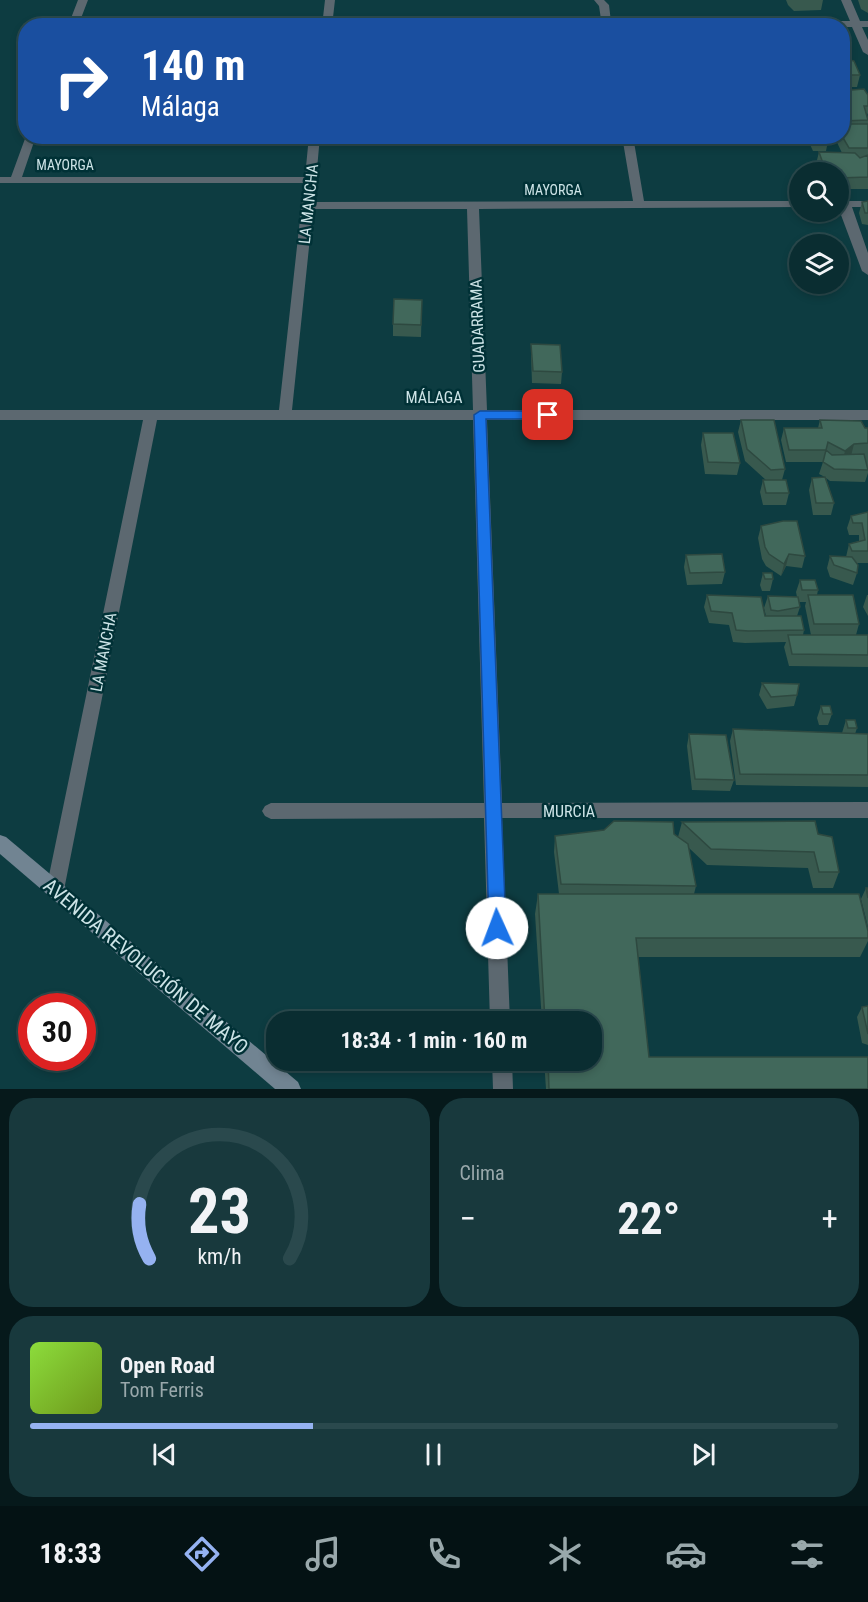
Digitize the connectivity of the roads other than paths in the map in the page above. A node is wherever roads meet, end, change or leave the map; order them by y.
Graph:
1 (83, 0) edge
2 (330, 0) edge
3 (600, 0) edge
4 (846, 0) edge
5 (76, 18) edge
6 (328, 18) edge
7 (606, 18) edge
8 (850, 24) edge
9 (856, 24) junction
10 (868, 24) edge
11 (868, 52) edge
12 (28, 144) edge
13 (314, 144) edge
14 (628, 144) edge
15 (0, 180) edge
16 (15, 180) junction
17 (310, 180) junction
18 (789, 204) edge
19 (849, 204) edge
20 (868, 204) edge
21 (639, 205) junction
22 (308, 206) junction
23 (473, 206) junction
24 (849, 222) edge
25 (868, 271) edge
26 (0, 415) edge
27 (151, 415) junction
28 (285, 415) junction
29 (480, 415) junction
30 (868, 415) edge
31 (868, 810) edge
32 (271, 811) dead end
33 (494, 811) junction
34 (0, 843) edge
35 (55, 890) junction
36 (500, 1011) edge
37 (502, 1071) edge
38 (291, 1089) edge
39 (503, 1089) edge

1 - 5 street
2 - 6 street
3 - 7 street
4 - 9 street
8 - 9 street
9 - 10 street
9 - 11 street
12 - 16 street
13 - 17 street, LA MANCHA
14 - 21 street
15 - 16 street, MAYORGA
16 - 17 street, MAYORGA
17 - 22 street, LA MANCHA
18 - 21 street, MAYORGA
19 - 20 street
21 - 23 street, MAYORGA
22 - 23 street, MAYORGA
22 - 28 street, LA MANCHA
23 - 29 street, GUADARRAMA
24 - 25 street
26 - 27 street, MÁLAGA
27 - 28 street, MÁLAGA
27 - 35 street, LA MANCHA
28 - 29 street, MÁLAGA
29 - 30 street, MÁLAGA
29 - 33 street, GUADARRAMA
31 - 33 street, MURCIA
32 - 33 street, MURCIA
33 - 36 street, GUADARRAMA
34 - 35 main road, AVENIDA REVOLUCIÓN DE MAYO
35 - 38 main road, AVENIDA REVOLUCIÓN DE MAYO
37 - 39 street

